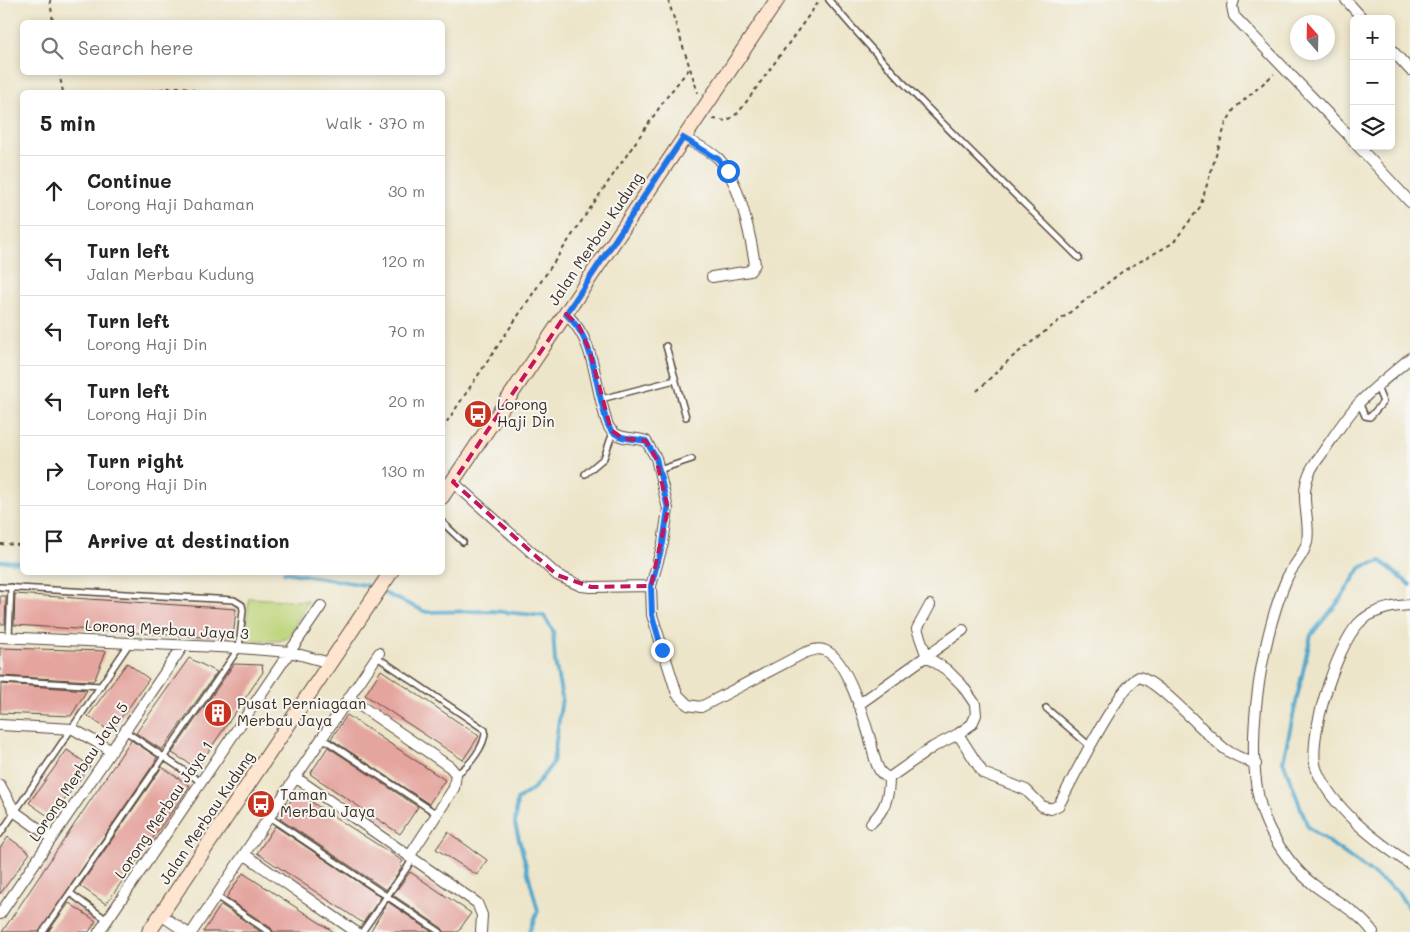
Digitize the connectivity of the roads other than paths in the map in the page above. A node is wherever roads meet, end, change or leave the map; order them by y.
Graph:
1 (777, 0) edge
2 (829, 0) edge
3 (1234, 0) edge
4 (1346, 0) edge
5 (1359, 15) edge
6 (1395, 53) edge
7 (1410, 70) edge
8 (1350, 137) edge
9 (683, 138) junction
10 (1362, 150) edge
11 (1410, 202) edge
12 (1080, 258) dead end
13 (712, 277) dead end
14 (566, 314) junction
15 (666, 346) dead end
16 (1410, 358) edge
17 (675, 380) junction
18 (1377, 387) junction
19 (600, 399) junction
20 (1359, 402) junction
21 (686, 416) dead end
22 (614, 432) junction
23 (692, 459) dead end
24 (659, 470) junction
25 (585, 474) dead end
26 (453, 482) junction
27 (445, 493) edge
28 (445, 525) edge
29 (463, 542) dead end
30 (390, 575) edge
31 (0, 586) edge
32 (651, 586) junction
33 (11, 587) junction
34 (1410, 605) edge
35 (321, 606) dead end
36 (930, 606) dead end
37 (963, 630) dead end
38 (4, 637) edge
39 (129, 644) junction
40 (183, 646) junction
41 (239, 648) junction
42 (290, 652) junction
43 (378, 655) joint
44 (927, 657) junction
45 (330, 663) junction
46 (0, 680) edge
47 (101, 686) junction
48 (349, 698) junction
49 (858, 705) junction
50 (1046, 708) dead end
51 (0, 725) edge
52 (73, 728) junction
53 (125, 731) junction
54 (958, 734) junction
55 (322, 738) junction
56 (1091, 747) junction
57 (112, 751) junction
58 (163, 756) junction
59 (1256, 764) junction
60 (456, 774) junction
61 (295, 777) junction
62 (889, 778) junction
63 (201, 782) junction
64 (0, 785) edge
65 (15, 812) junction
66 (437, 814) junction
67 (269, 817) junction
68 (871, 823) dead end
69 (0, 834) edge
70 (52, 838) junction
71 (244, 854) junction
72 (411, 858) junction
73 (1410, 864) edge
74 (70, 893) junction
75 (216, 896) junction
76 (386, 897) junction
77 (0, 914) edge
78 (161, 915) junction
79 (107, 920) junction
80 (43, 932) edge
81 (99, 932) edge
82 (149, 932) edge
83 (186, 932) edge
84 (192, 932) edge
85 (269, 932) edge
86 (356, 932) edge
87 (362, 932) edge
88 (440, 932) edge
89 (481, 932) edge
90 (1372, 932) edge

1 - 9 main road, Jalan Merbau Kudung
2 - 12 lane
3 - 8 street
4 - 5 street
6 - 7 street
9 - 13 street
9 - 14 main road, Jalan Merbau Kudung
10 - 11 street
14 - 19 street
14 - 26 main road, Jalan Merbau Kudung
15 - 17 lane
16 - 18 street
17 - 19 lane
17 - 21 lane
18 - 20 street
18 - 20 lane
19 - 22 street
20 - 59 street
22 - 24 street
22 - 25 lane
23 - 24 lane
24 - 32 street
26 - 27 main road, Jalan Merbau Kudung
26 - 32 street
28 - 29 lane
30 - 45 main road, Jalan Merbau Kudung
31 - 33 lane
32 - 49 street
33 - 38 lane
33 - 41 lane
34 - 73 street
35 - 42 street, Lorong Merbau Jaya 1
36 - 44 street
37 - 44 street
38 - 39 street, Lorong Merbau Jaya 3
39 - 40 street, Lorong Merbau Jaya 3
39 - 47 lane
40 - 41 street, Lorong Merbau Jaya 3
40 - 53 street, Lorong Merbau Jaya 5
41 - 42 street, Lorong Merbau Jaya 3
41 - 58 lane
42 - 45 street, Lorong Merbau Jaya 3
42 - 63 street, Lorong Merbau Jaya 1
43 - 48 street
43 - 60 lane
44 - 49 street
44 - 54 street
45 - 78 main road, Jalan Merbau Kudung
46 - 47 lane
47 - 52 lane
48 - 55 street
48 - 60 street
49 - 62 street
50 - 56 lane
51 - 52 street
52 - 57 street
52 - 65 lane
53 - 57 street, Lorong Merbau Jaya 5
53 - 58 lane
54 - 56 street
54 - 62 street
55 - 61 street
55 - 66 lane
56 - 59 street
57 - 70 street, Lorong Merbau Jaya 5
58 - 63 lane
58 - 74 lane
59 - 90 street
60 - 66 street
61 - 67 street
61 - 72 street
62 - 68 street
63 - 79 street, Lorong Merbau Jaya 1
64 - 65 street
65 - 69 lane
65 - 70 street
66 - 72 street
67 - 71 street
67 - 76 lane
70 - 77 street, Lorong Merbau Jaya 5
71 - 75 street
71 - 86 street
72 - 76 lane
72 - 89 street
74 - 79 lane
74 - 80 lane
75 - 84 street
75 - 85 lane
76 - 87 lane
76 - 88 lane
78 - 82 main road, Jalan Merbau Kudung
78 - 83 street
79 - 81 street, Lorong Merbau Jaya 1

